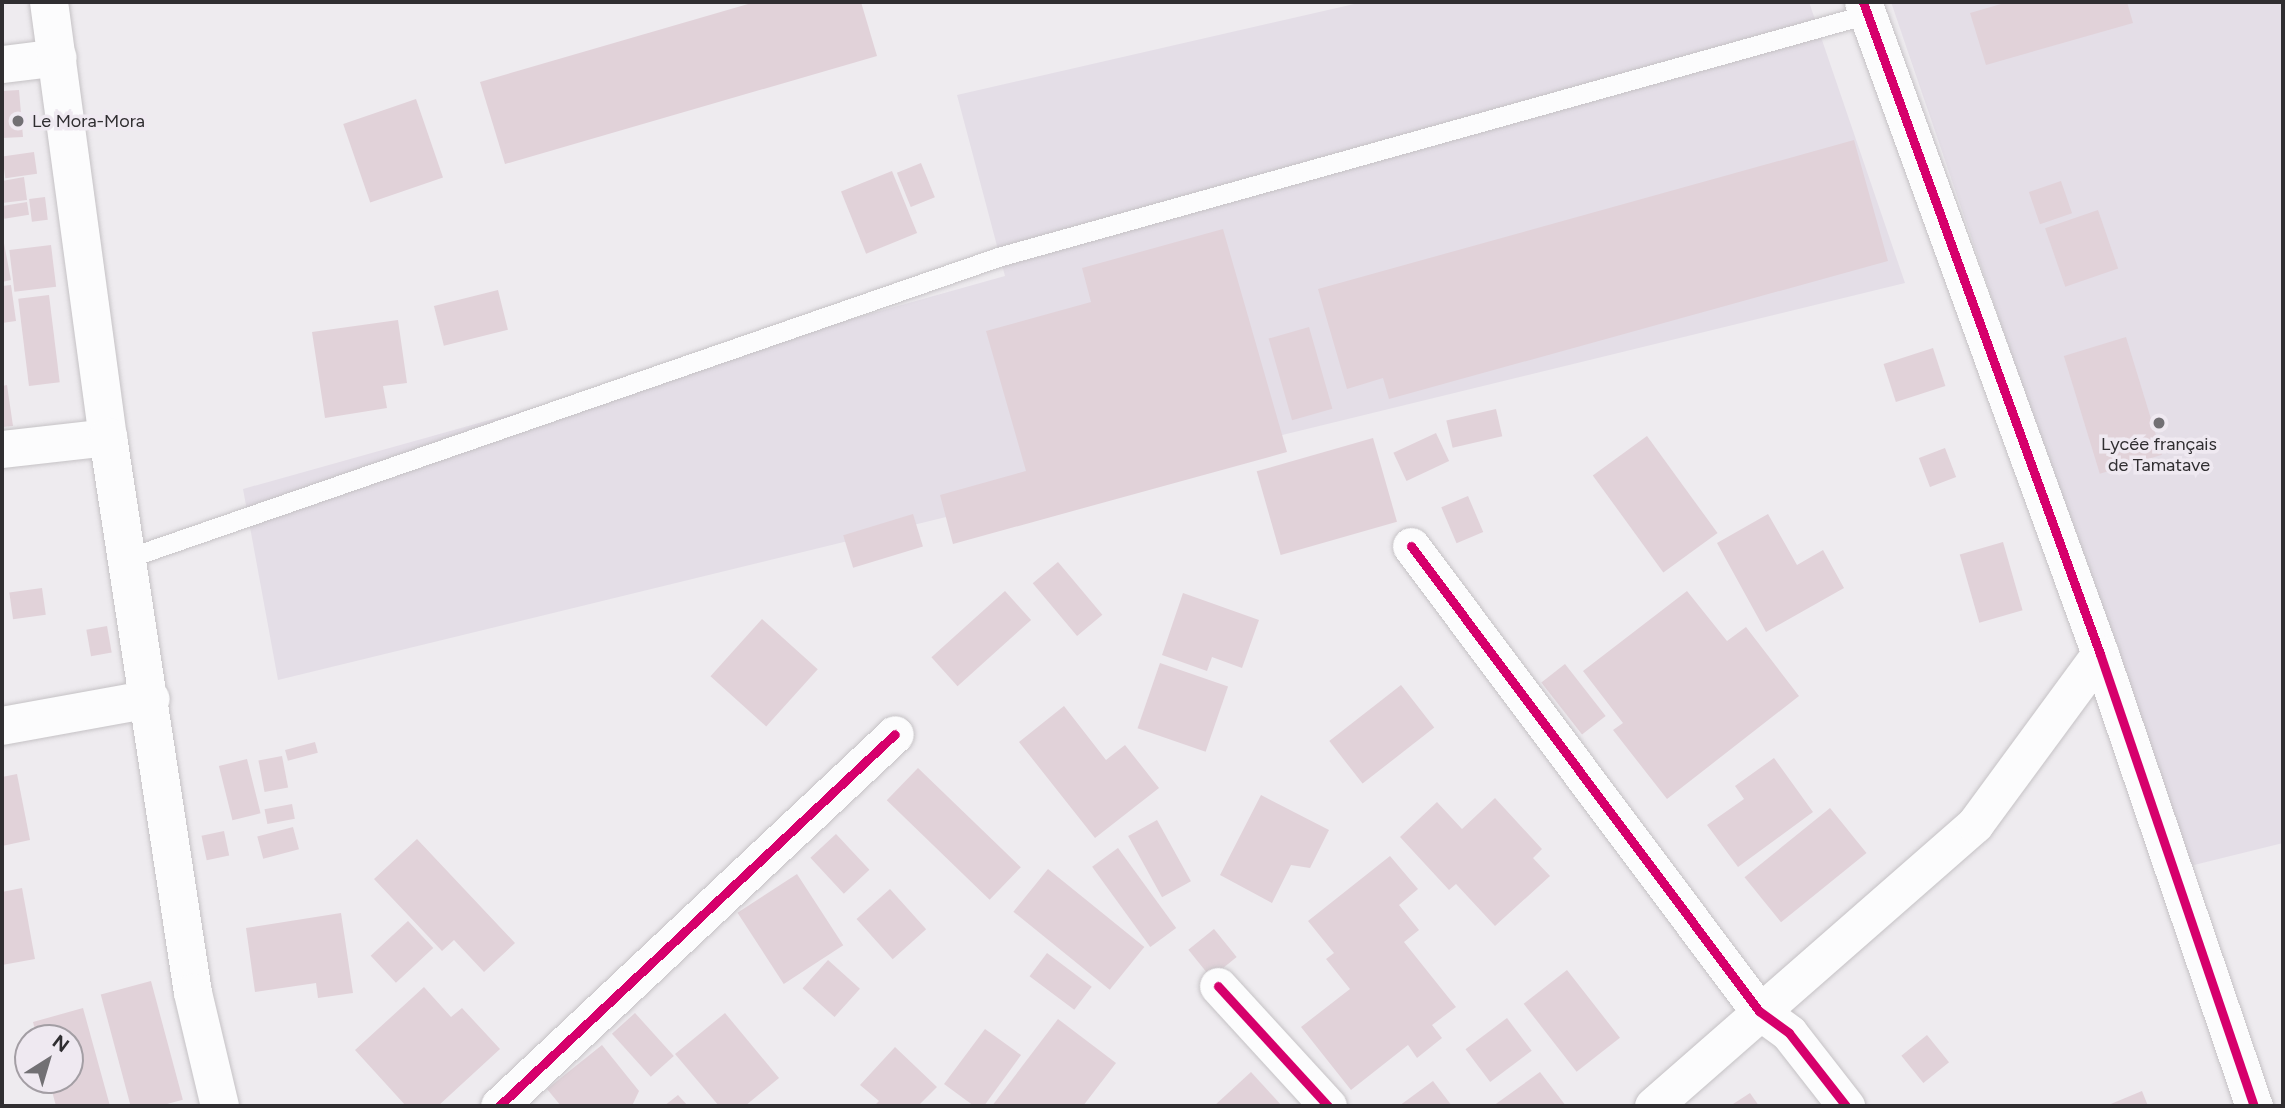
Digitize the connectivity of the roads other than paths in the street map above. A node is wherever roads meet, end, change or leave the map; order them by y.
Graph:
1 (49, 2) edge
2 (1865, 8) edge
3 (58, 57) junction
4 (2, 64) edge
5 (107, 437) junction
6 (2, 449) edge
7 (1411, 547) dead end
8 (128, 558) junction
9 (2100, 654) junction
10 (151, 699) junction
11 (2, 726) edge
12 (895, 734) dead end
13 (1218, 986) dead end
14 (1759, 1011) junction
15 (219, 1106) edge
16 (499, 1106) edge
17 (1328, 1106) edge
18 (1653, 1106) edge
19 (1846, 1106) edge
20 (2254, 1106) edge

1 - 3 main road
2 - 8 lane
2 - 9 street
3 - 4 street
3 - 5 main road
5 - 6 street
5 - 8 main road
7 - 14 street
8 - 10 main road
9 - 14 street
9 - 20 street
10 - 11 main road
10 - 15 main road
12 - 16 street
13 - 17 street
14 - 18 street
14 - 19 street

